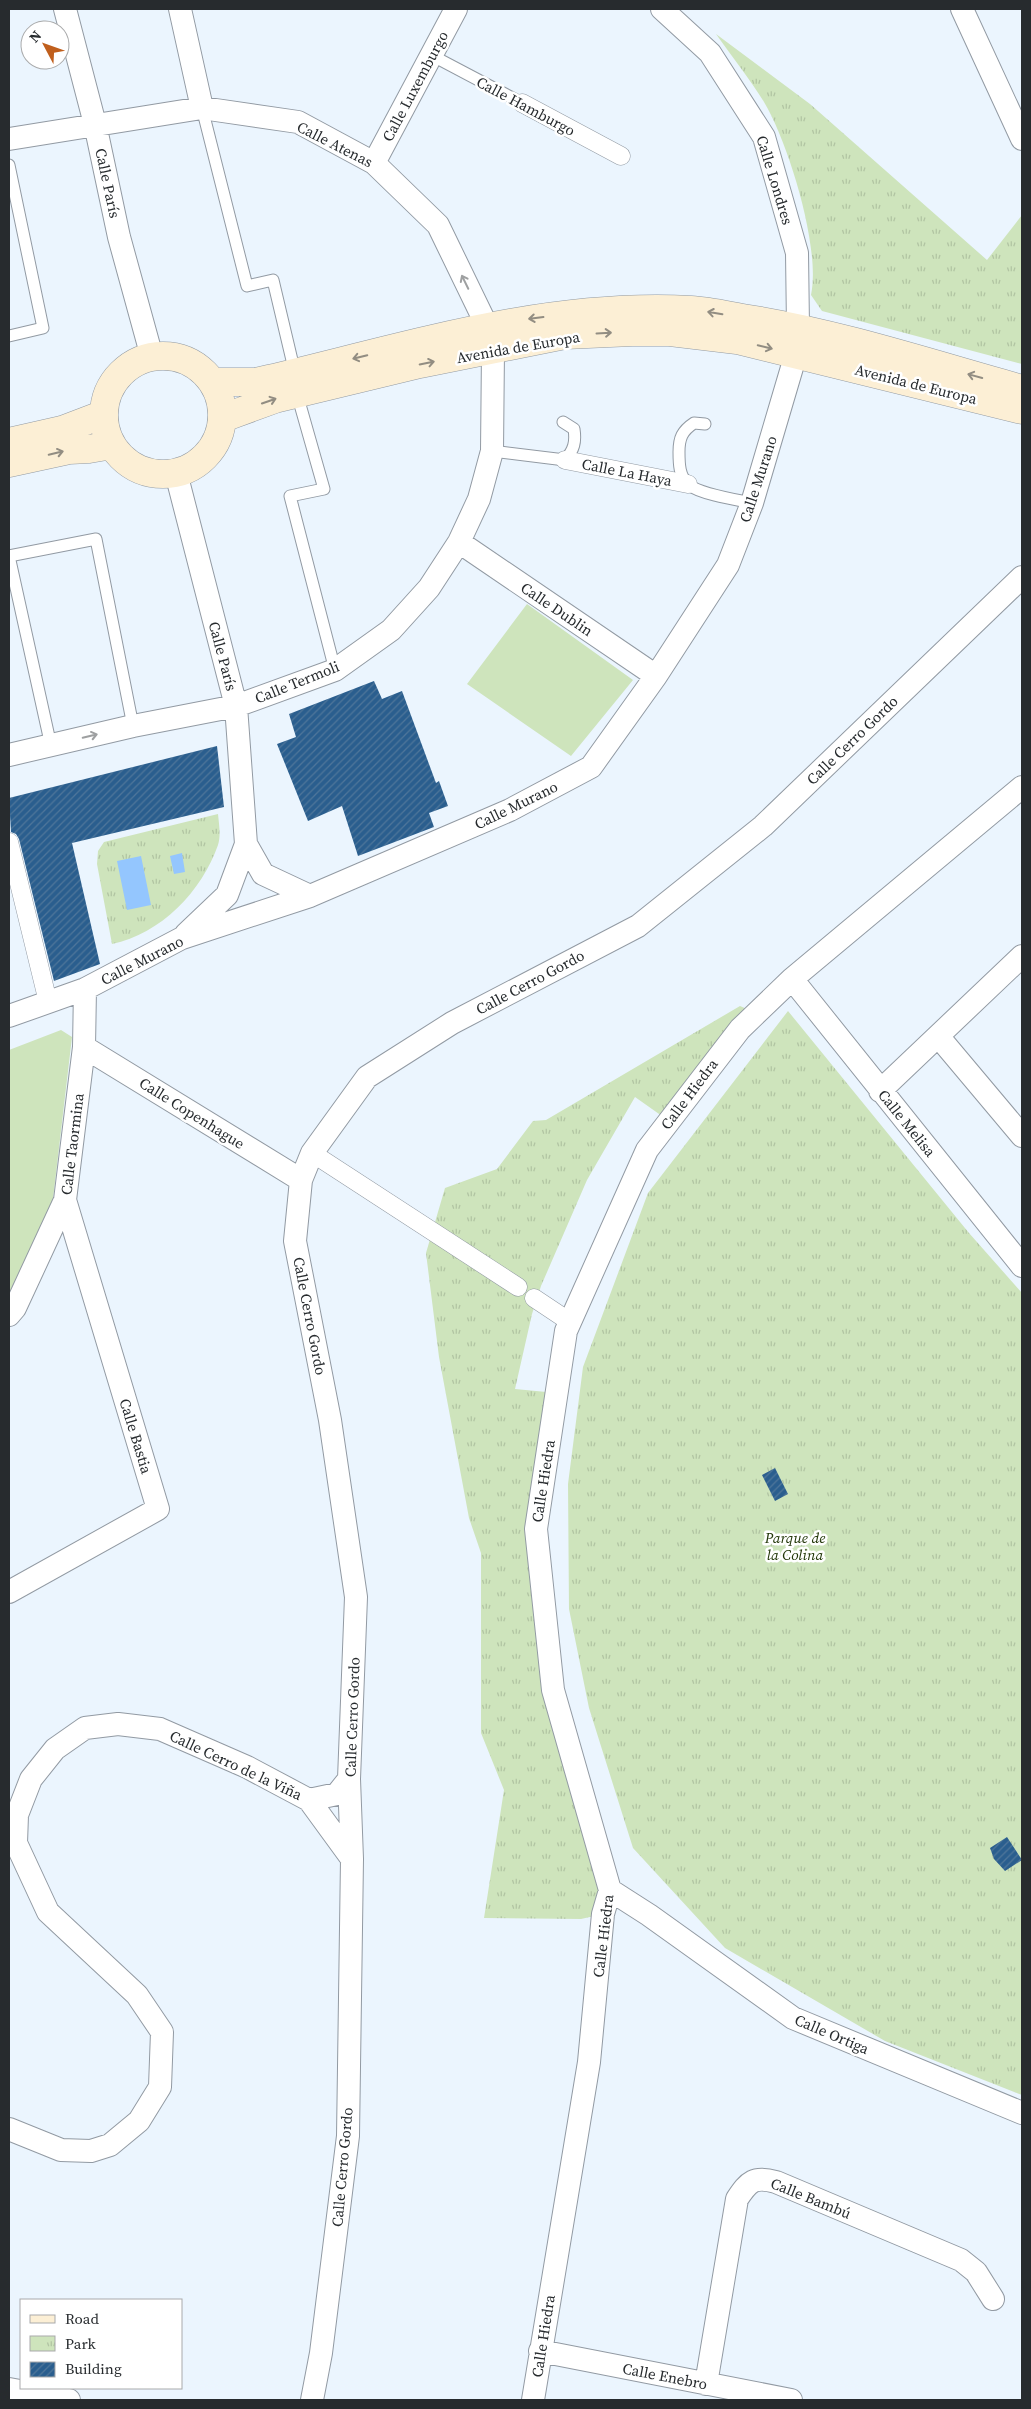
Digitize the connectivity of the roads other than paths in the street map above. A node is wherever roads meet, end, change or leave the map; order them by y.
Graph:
1 (65, 9) edge
2 (180, 9) edge
3 (456, 9) edge
4 (662, 9) edge
5 (962, 9) edge
6 (431, 55) junction
7 (522, 103) joint
8 (202, 108) junction
9 (95, 124) junction
10 (1022, 139) edge
11 (9, 140) edge
12 (621, 156) dead end
13 (374, 163) junction
14 (9, 166) edge
15 (798, 327) junction
16 (9, 336) edge
17 (490, 338) junction
18 (796, 354) junction
19 (152, 357) junction
20 (213, 382) junction
21 (296, 383) junction
22 (1022, 389) edge
23 (1022, 410) edge
24 (104, 414) junction
25 (223, 418) junction
26 (563, 422) dead end
27 (705, 424) dead end
28 (9, 442) edge
29 (112, 444) junction
30 (492, 451) junction
31 (565, 460) junction
32 (9, 464) edge
33 (176, 473) junction
34 (688, 484) junction
35 (752, 503) junction
36 (459, 542) junction
37 (1022, 577) edge
38 (335, 670) junction
39 (656, 676) junction
40 (236, 706) junction
41 (133, 726) junction
42 (50, 746) junction
43 (9, 755) edge
44 (1022, 787) edge
45 (9, 842) edge
46 (246, 844) junction
47 (310, 896) junction
48 (182, 938) junction
49 (1022, 956) edge
50 (792, 979) junction
51 (85, 989) junction
52 (48, 1002) junction
53 (9, 1016) edge
54 (938, 1036) junction
55 (84, 1046) junction
56 (880, 1091) junction
57 (1022, 1136) edge
58 (312, 1153) junction
59 (301, 1180) junction
60 (65, 1200) junction
61 (1022, 1266) edge
62 (518, 1288) dead end
63 (534, 1298) dead end
64 (9, 1315) edge
65 (570, 1322) junction
66 (9, 1592) edge
67 (349, 1779) junction
68 (309, 1800) junction
69 (352, 1859) junction
70 (610, 1890) junction
71 (1022, 2113) edge
72 (9, 2129) edge
73 (993, 2299) dead end
74 (540, 2351) junction
75 (706, 2384) junction
76 (9, 2388) edge
77 (69, 2400) edge
78 (312, 2400) edge
79 (533, 2400) edge
80 (791, 2400) edge

1 - 9 street, Calle París
2 - 8 street
3 - 6 street, Calle Luxemburgo
4 - 15 street, Calle Londres
5 - 10 street
6 - 7 lane, Calle Hamburgo
6 - 13 street, Calle Luxemburgo
7 - 12 street, Calle Hamburgo
8 - 9 street, Calle Atenas
8 - 13 street, Calle Atenas
8 - 21 lane
9 - 11 street, Calle Atenas
9 - 19 street, Calle París
17 -> 13 street, Calle Atenas
14 - 16 lane
15 -> 17 main road
22 -> 15 main road
17 -> 18 main road, Avenida de Europa
17 - 21 main road, Avenida de Europa
17 - 30 street, Calle Termoli
18 - 23 main road, Avenida de Europa
18 - 35 street, Calle Murano
19 - 20 main road
19 - 24 main road
20 - 21 main road
20 - 25 main road
25 -> 21 main road, Avenida de Europa
21 - 38 lane
24 - 28 main road
24 - 29 main road
25 - 33 main road
26 - 31 lane, Calle La Haya
27 - 34 lane, Calle La Haya
32 -> 29 main road
29 - 33 main road
30 - 31 lane, Calle La Haya
30 - 36 street, Calle Termoli
31 - 34 street, Calle La Haya
33 - 40 street, Calle París
34 - 35 lane, Calle La Haya
35 - 39 street, Calle Murano
36 - 38 street, Calle Termoli
36 - 39 street, Calle Dublin
37 - 58 street, Calle Cerro Gordo
38 - 40 street, Calle Termoli
39 - 47 street, Calle Murano
40 - 41 street, Calle Termoli
40 - 46 street, Calle París
42 -> 41 street, Calle Termoli
41 - 42 lane
42 - 43 street, Calle Termoli
44 - 50 street, Calle Hiedra
45 - 52 street
46 - 47 street, Calle París
46 - 48 street, Calle París
47 - 48 street, Calle Murano
48 - 51 street, Calle Murano
49 - 54 street
50 - 56 street, Calle Melisa
50 - 65 street, Calle Hiedra
51 - 52 street, Calle Murano
51 - 55 street, Calle Taormina
52 - 53 street, Calle Murano
54 - 56 street
54 - 57 street
55 - 59 street, Calle Copenhague
55 - 60 street, Calle Taormina
56 - 61 street, Calle Melisa
58 - 59 street, Calle Cerro Gordo
58 - 62 street
59 - 67 street, Calle Cerro Gordo
60 - 64 street, Calle Taormina
60 - 66 street, Calle Bastia
63 - 65 street
65 - 70 street, Calle Hiedra
67 - 68 street
67 - 69 street, Calle Cerro Gordo
68 - 69 street, Calle Cerro de la Viña
68 - 72 street, Calle Cerro de la Viña
69 - 78 street, Calle Cerro Gordo
70 - 71 street, Calle Ortiga
70 - 74 street, Calle Hiedra
73 - 75 street, Calle Bambú
74 - 75 street, Calle Enebro
74 - 79 street, Calle Hiedra
75 - 80 street, Calle Enebro
76 - 77 street

